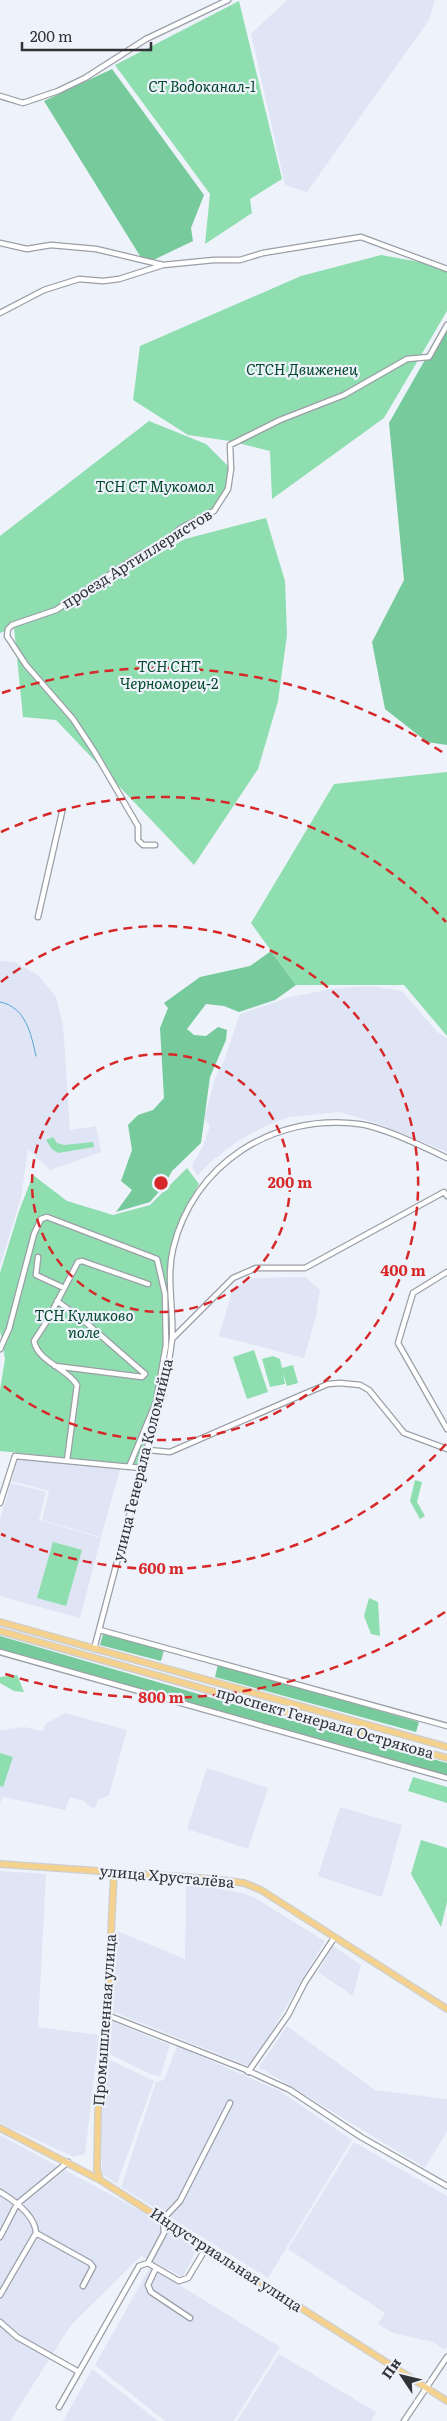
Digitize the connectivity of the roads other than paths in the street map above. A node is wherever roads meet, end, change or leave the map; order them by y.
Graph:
1 (228, 0) edge
2 (0, 96) edge
3 (0, 243) edge
4 (163, 265) junction
5 (447, 269) edge
6 (0, 313) edge
7 (447, 325) edge
8 (62, 812) dead end
9 (155, 845) dead end
10 (38, 917) dead end
11 (447, 1158) edge
12 (447, 1196) edge
13 (38, 1257) dead end
14 (447, 1272) edge
15 (148, 1284) dead end
16 (64, 1288) junction
17 (57, 1302) junction
18 (172, 1339) junction
19 (0, 1349) edge
20 (54, 1366) junction
21 (447, 1429) edge
22 (447, 1449) edge
23 (148, 1450) junction
24 (67, 1461) junction
25 (130, 1467) junction
26 (141, 1468) junction
27 (0, 1503) edge
28 (0, 1622) edge
29 (100, 1630) junction
30 (0, 1631) edge
31 (94, 1649) junction
32 (0, 1652) edge
33 (447, 1726) edge
34 (447, 1747) edge
35 (447, 1758) edge
36 (447, 1778) edge
37 (0, 1864) edge
38 (114, 1872) junction
39 (334, 1938) junction
40 (447, 2009) edge
41 (107, 2015) junction
42 (248, 2072) junction
43 (230, 2103) dead end
44 (0, 2128) edge
45 (68, 2162) junction
46 (81, 2169) junction
47 (97, 2169) junction
48 (100, 2180) junction
49 (447, 2186) edge
50 (0, 2192) edge
51 (17, 2204) junction
52 (163, 2219) junction
53 (175, 2227) junction
54 (36, 2233) junction
55 (164, 2234) junction
56 (0, 2236) edge
57 (206, 2248) junction
58 (148, 2263) junction
59 (156, 2268) junction
60 (83, 2286) dead end
61 (0, 2295) edge
62 (190, 2318) dead end
63 (0, 2322) edge
64 (447, 2358) edge
65 (79, 2372) junction
66 (426, 2389) junction
67 (447, 2402) edge
68 (59, 2407) dead end
69 (404, 2421) edge

1 - 2 street
3 - 4 street
4 - 5 street
4 - 6 street
7 - 9 street, проезд Артиллеристов
8 - 10 street
11 - 18 street, улица Генерала Коломийца
12 - 18 street
13 - 16 street
14 - 21 street
15 - 16 street
16 - 17 street
17 - 20 street
17 - 20 street
18 - 23 street, улица Генерала Коломийца
19 - 25 street
20 - 24 street
22 - 23 street
23 - 26 street, улица Генерала Коломийца
24 - 25 street
24 - 27 street
25 - 26 street
26 - 29 street, улица Генерала Коломийца
28 - 31 main road, проспект Генерала Острякова
29 - 31 street, улица Генерала Коломийца
29 - 33 street
30 - 35 main road, проспект Генерала Острякова
31 - 34 main road, проспект Генерала Острякова
32 - 36 street
37 - 38 main road, улица Хрусталёва
38 - 39 main road, улица Хрусталёва
38 - 41 main road, Промышленная улица
39 - 40 main road, улица Хрусталёва
39 - 42 street
41 - 42 street
41 - 47 main road, Промышленная улица
42 - 49 street
43 - 52 street
44 - 45 main road, Индустриальная улица
45 - 46 main road, Индустриальная улица
45 - 51 street
46 - 47 main road
46 - 48 main road, Индустриальная улица
47 - 48 main road, Промышленная улица
48 - 52 main road, Индустриальная улица
50 - 51 street
51 - 54 street
51 - 56 street
52 - 53 main road, Индустриальная улица
52 - 55 street
53 - 55 street
53 - 57 main road, Индустриальная улица
54 - 60 street
54 - 61 street
55 - 58 street
57 - 59 street
57 - 66 main road, Индустриальная улица
58 - 59 street
58 - 65 street
59 - 62 street
63 - 65 street
64 - 66 street
65 - 68 street
66 - 67 main road, Индустриальная улица
66 - 69 street

